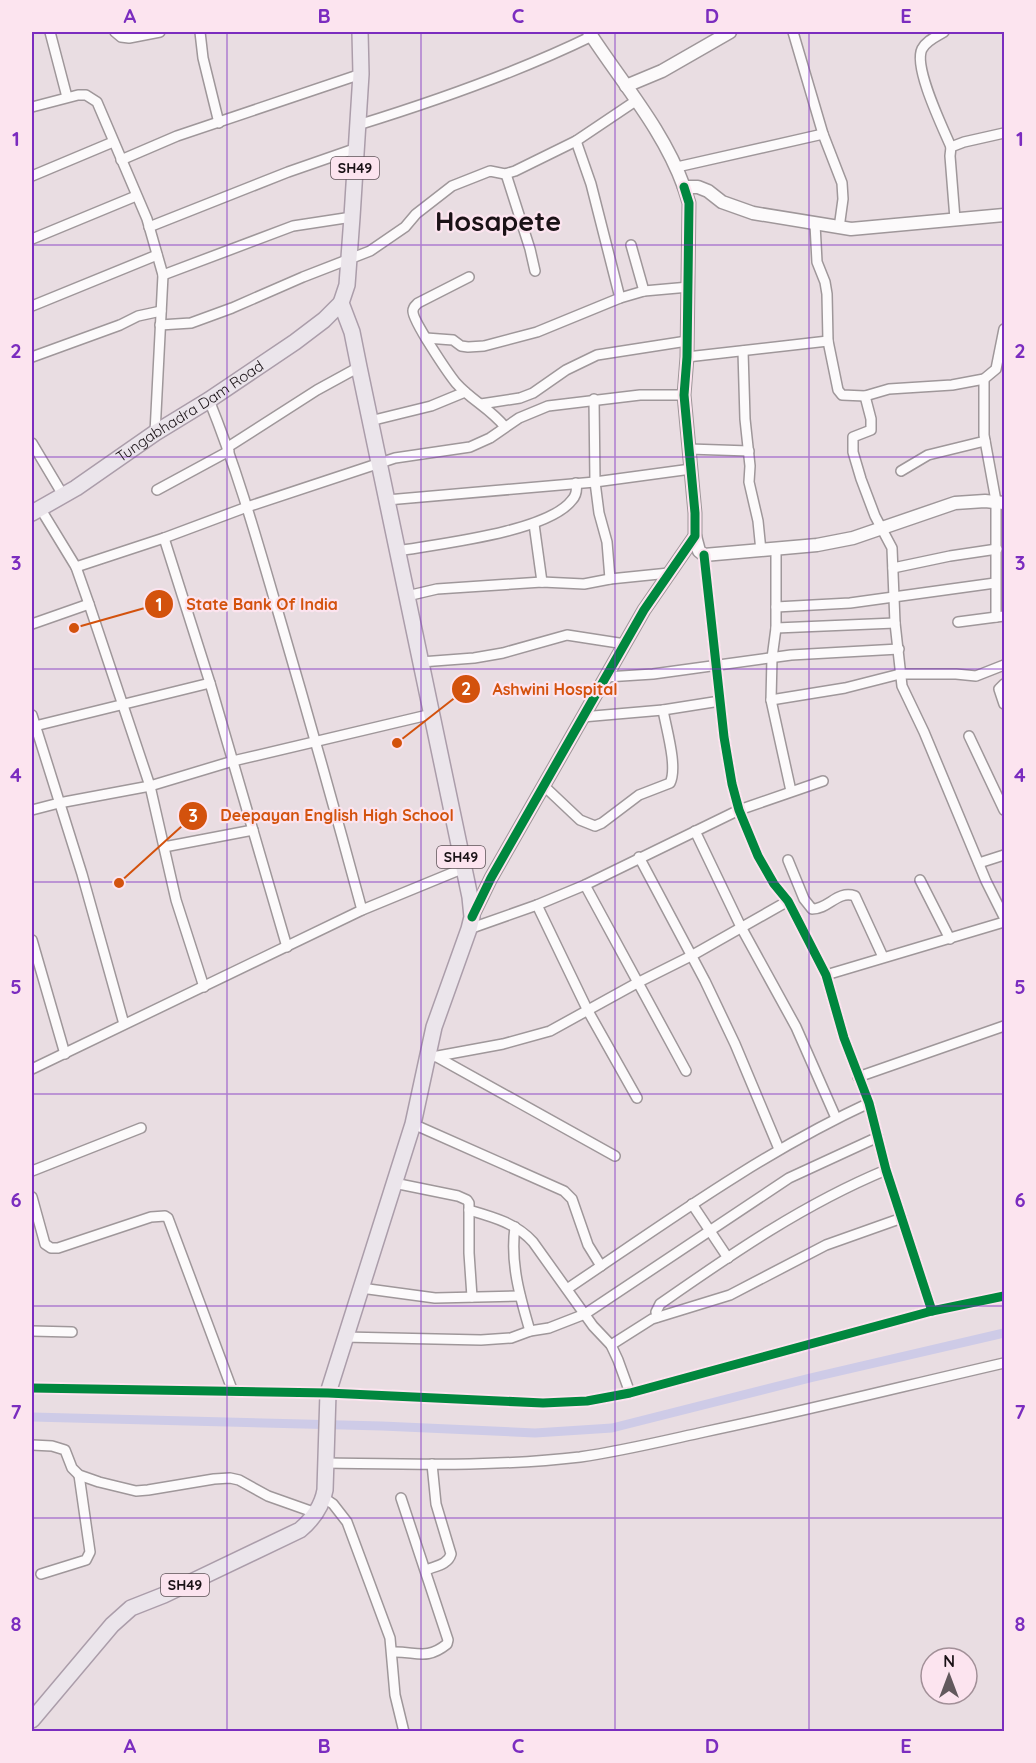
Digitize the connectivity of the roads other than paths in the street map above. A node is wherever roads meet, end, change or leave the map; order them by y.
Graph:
1 (50, 32) edge
2 (115, 32) edge
3 (160, 32) edge
4 (200, 32) edge
5 (360, 32) edge
6 (730, 32) edge
7 (793, 32) edge
8 (944, 32) edge
9 (591, 34) edge
10 (361, 74) junction
11 (626, 86) junction
12 (67, 97) junction
13 (637, 100) junction
14 (32, 107) edge
15 (219, 123) junction
16 (358, 125) junction
17 (1005, 133) edge
18 (823, 134) junction
19 (576, 141) junction
20 (113, 142) junction
21 (951, 147) junction
22 (357, 148) junction
23 (121, 160) junction
24 (677, 167) junction
25 (506, 174) junction
26 (32, 176) edge
27 (684, 187) junction
28 (136, 196) junction
29 (1005, 215) edge
30 (352, 217) junction
31 (955, 219) junction
32 (815, 224) junction
33 (149, 227) junction
34 (839, 228) junction
35 (32, 239) edge
36 (631, 245) dead end
37 (157, 255) junction
38 (349, 259) junction
39 (535, 271) dead end
40 (163, 275) junction
41 (469, 277) dead end
42 (689, 287) junction
43 (644, 291) junction
44 (620, 298) junction
45 (341, 303) junction
46 (32, 306) edge
47 (161, 311) junction
48 (160, 325) junction
49 (1005, 329) edge
50 (426, 338) junction
51 (687, 341) junction
52 (828, 341) junction
53 (743, 351) junction
54 (32, 357) edge
55 (687, 357) junction
56 (359, 366) junction
57 (984, 379) junction
58 (465, 392) junction
59 (684, 395) junction
60 (865, 396) junction
61 (594, 399) junction
62 (209, 400) junction
63 (481, 404) junction
64 (370, 422) junction
65 (505, 428) junction
66 (155, 433) junction
67 (985, 441) junction
68 (32, 443) edge
69 (229, 449) junction
70 (689, 449) junction
71 (749, 451) junction
72 (379, 463) junction
73 (691, 469) junction
74 (901, 471) dead end
75 (595, 482) junction
76 (576, 483) junction
77 (157, 490) dead end
78 (63, 495) junction
79 (387, 500) junction
80 (1000, 502) edge
81 (247, 507) junction
82 (36, 511) edge
83 (534, 524) junction
84 (880, 528) junction
85 (694, 536) junction
86 (164, 538) junction
87 (777, 549) junction
88 (997, 549) junction
89 (398, 551) junction
90 (761, 551) junction
91 (704, 555) junction
92 (76, 567) junction
93 (893, 568) junction
94 (669, 573) junction
95 (610, 579) junction
96 (542, 582) junction
97 (995, 583) junction
98 (407, 596) junction
99 (894, 597) junction
100 (89, 604) junction
101 (776, 607) junction
102 (1000, 617) edge
103 (958, 622) dead end
104 (896, 623) junction
105 (32, 624) edge
106 (776, 628) junction
107 (625, 644) junction
108 (899, 649) junction
109 (772, 658) junction
110 (421, 662) junction
111 (1005, 664) edge
112 (716, 665) junction
113 (900, 674) junction
114 (606, 677) junction
115 (210, 682) junction
116 (1005, 684) edge
117 (720, 700) junction
118 (771, 700) junction
119 (123, 704) junction
120 (1005, 704) edge
121 (663, 710) junction
122 (432, 714) junction
123 (32, 715) edge
124 (582, 717) junction
125 (35, 726) junction
126 (969, 735) dead end
127 (315, 740) junction
128 (233, 761) junction
129 (823, 781) dead end
130 (150, 786) junction
131 (544, 786) junction
132 (791, 791) junction
133 (59, 803) junction
134 (32, 810) edge
135 (739, 810) junction
136 (1005, 810) edge
137 (253, 830) junction
138 (695, 831) junction
139 (164, 847) junction
140 (1005, 855) edge
141 (639, 857) junction
142 (788, 860) dead end
143 (979, 863) junction
144 (464, 868) junction
145 (920, 880) dead end
146 (585, 885) junction
147 (788, 901) junction
148 (537, 905) junction
149 (362, 910) junction
150 (1005, 917) edge
151 (1005, 922) edge
152 (471, 923) junction
153 (741, 927) junction
154 (950, 939) junction
155 (32, 940) edge
156 (287, 947) junction
157 (691, 956) junction
158 (883, 957) junction
159 (826, 975) junction
160 (638, 983) junction
161 (204, 987) junction
162 (588, 1011) junction
163 (124, 1024) junction
164 (1004, 1029) edge
165 (65, 1054) junction
166 (432, 1057) junction
167 (32, 1069) edge
168 (686, 1071) dead end
169 (858, 1077) junction
170 (637, 1098) dead end
171 (869, 1103) junction
172 (836, 1118) junction
173 (413, 1124) junction
174 (141, 1128) dead end
175 (878, 1137) junction
176 (779, 1149) junction
177 (615, 1156) dead end
178 (886, 1170) junction
179 (32, 1171) edge
180 (394, 1183) junction
181 (32, 1197) edge
182 (692, 1204) junction
183 (469, 1210) junction
184 (902, 1218) junction
185 (515, 1227) junction
186 (710, 1231) junction
187 (729, 1258) junction
188 (601, 1266) junction
189 (361, 1288) junction
190 (567, 1289) junction
191 (520, 1296) junction
192 (1005, 1296) edge
193 (472, 1297) junction
194 (932, 1311) junction
195 (585, 1314) junction
196 (657, 1317) junction
197 (32, 1330) edge
198 (530, 1331) junction
199 (72, 1332) dead end
200 (344, 1337) junction
201 (611, 1345) junction
202 (1005, 1363) edge
203 (32, 1388) edge
204 (233, 1392) junction
205 (630, 1393) junction
206 (328, 1397) junction
207 (32, 1446) edge
208 (326, 1460) junction
209 (432, 1464) junction
210 (79, 1475) junction
211 (324, 1498) junction
212 (401, 1498) dead end
213 (316, 1513) junction
214 (426, 1569) junction
215 (38, 1573) edge
216 (392, 1652) junction
217 (33, 1716) edge
218 (404, 1731) edge

1 - 12 street
2 - 3 street
4 - 15 street
5 - 10 main road, SH49
6 - 11 street
7 - 18 street
8 - 21 street
9 - 11 street
9 - 16 street
10 - 15 street
10 - 16 main road, SH49
11 - 13 street
12 - 14 street
12 - 20 street
13 - 19 street
13 - 24 street
15 - 23 street
16 - 22 main road, SH49
17 - 21 street
18 - 24 street
18 - 34 street
19 - 25 street
19 - 44 street
20 - 23 street
20 - 26 street
21 - 31 street
22 - 30 main road, SH49
22 - 33 street
23 - 28 street
24 - 27 street
25 - 38 street
25 - 39 street
27 - 32 street
27 - 42 street
28 - 33 street
28 - 35 street
29 - 31 street
30 - 38 main road, SH49
30 - 40 street
31 - 34 street
32 - 34 street
32 - 52 street
33 - 37 street
36 - 43 street
37 - 40 street
37 - 46 street
38 - 45 main road, SH49
38 - 48 street
40 - 47 street
41 - 50 street
42 - 43 street
42 - 51 street
43 - 44 street
44 - 50 street
45 - 56 main road, SH49
45 - 62 main road, Tungabhadra Dam Road
47 - 48 street
47 - 54 street
48 - 66 street
49 - 57 street
50 - 58 street
51 - 55 street
51 - 63 street
52 - 53 street
52 - 60 street
53 - 55 street
53 - 71 street
55 - 59 street
56 - 64 main road, SH49
56 - 69 street
57 - 60 street
57 - 67 street
58 - 63 street
58 - 64 street
59 - 61 street
59 - 70 street
60 - 84 street
61 - 65 street
61 - 75 street
62 - 66 main road, Tungabhadra Dam Road
62 - 69 street
63 - 65 street
64 - 72 main road, SH49
65 - 72 street
66 - 78 main road, Tungabhadra Dam Road
67 - 74 street
67 - 80 street
68 - 78 street
69 - 77 street
69 - 81 street
70 - 71 street
70 - 73 street
71 - 90 street
72 - 79 main road, SH49
72 - 81 street
73 - 75 street
73 - 85 street
75 - 76 street
75 - 95 street
76 - 79 street
76 - 83 street
78 - 82 main road, Tungabhadra Dam Road
79 - 89 main road, SH49
80 - 84 street
80 - 88 street
81 - 86 street
81 - 127 street
82 - 92 street
83 - 89 street
83 - 96 street
84 - 87 street
84 - 93 street
85 - 91 street
85 - 94 street
86 - 92 street
86 - 115 street
87 - 90 street
87 - 101 street
88 - 93 street
88 - 97 street
89 - 98 main road, SH49
90 - 91 street
91 - 112 street
92 - 100 street
93 - 99 street
94 - 95 street
94 - 107 street
95 - 96 street
96 - 98 street
97 - 99 street
97 - 102 street
98 - 110 main road, SH49
99 - 101 street
99 - 104 street
100 - 105 street
100 - 119 street
101 - 106 street
102 - 103 street
104 - 106 street
104 - 108 street
106 - 109 street
107 - 110 street
107 - 114 street
108 - 109 street
108 - 113 street
109 - 112 street
109 - 118 street
110 - 122 main road, SH49
111 - 113 street
112 - 114 street
112 - 117 street
113 - 118 street
113 - 143 street
114 - 124 street
115 - 119 street
115 - 128 street
116 - 120 street
117 - 121 street
117 - 135 street
118 - 132 street
119 - 125 street
119 - 130 street
121 - 124 street
121 - 131 street
122 - 127 street
122 - 144 main road, SH49
123 - 125 street
124 - 131 street
125 - 133 street
126 - 136 street
127 - 128 street
127 - 149 street
128 - 130 street
128 - 137 street
129 - 132 street
130 - 133 street
130 - 139 street
131 - 152 street
132 - 135 street
133 - 134 street
133 - 163 street
135 - 138 street
135 - 147 street
137 - 139 street
137 - 156 street
138 - 141 street
138 - 153 street
139 - 161 street
140 - 143 street
141 - 146 street
141 - 157 street
142 - 158 street
143 - 150 street
144 - 149 street
144 - 152 main road, SH49
145 - 154 street
146 - 148 street
146 - 160 street
147 - 153 street
147 - 159 street
148 - 152 street
148 - 162 street
149 - 156 street
151 - 154 street
152 - 166 main road, SH49
153 - 157 street
153 - 172 street
154 - 158 street
155 - 165 street
156 - 161 street
157 - 160 street
157 - 176 street
158 - 159 street
159 - 169 street
160 - 162 street
160 - 168 street
161 - 163 street
162 - 166 street
162 - 170 street
163 - 165 street
164 - 169 street
165 - 167 street
166 - 173 main road, SH49
166 - 177 street
169 - 171 street
171 - 172 street
171 - 175 street
172 - 176 street
173 - 180 main road, SH49
173 - 188 street
174 - 179 street
175 - 178 street
175 - 186 street
176 - 182 street
178 - 184 street
178 - 187 street
180 - 183 street
180 - 189 main road, SH49
181 - 204 street
182 - 186 street
182 - 188 street
183 - 185 street
183 - 193 street
184 - 194 street
184 - 196 street
185 - 190 street
185 - 191 street
186 - 187 street
186 - 195 street
187 - 196 street
188 - 190 street
189 - 193 street
189 - 200 main road, SH49
190 - 195 street
191 - 193 street
191 - 198 street
192 - 194 street
194 - 205 street
195 - 198 street
195 - 201 street
196 - 201 street
197 - 199 street
198 - 200 street
200 - 206 main road, SH49
201 - 205 street
202 - 209 street
203 - 204 street
204 - 206 street
205 - 206 street
206 - 208 main road, SH49
207 - 210 street
208 - 209 street
208 - 211 main road, SH49
209 - 214 street
210 - 213 street
210 - 215 street
211 - 213 main road, SH49
211 - 216 street
212 - 214 street
213 - 217 main road, SH49
214 - 216 street
216 - 218 street

